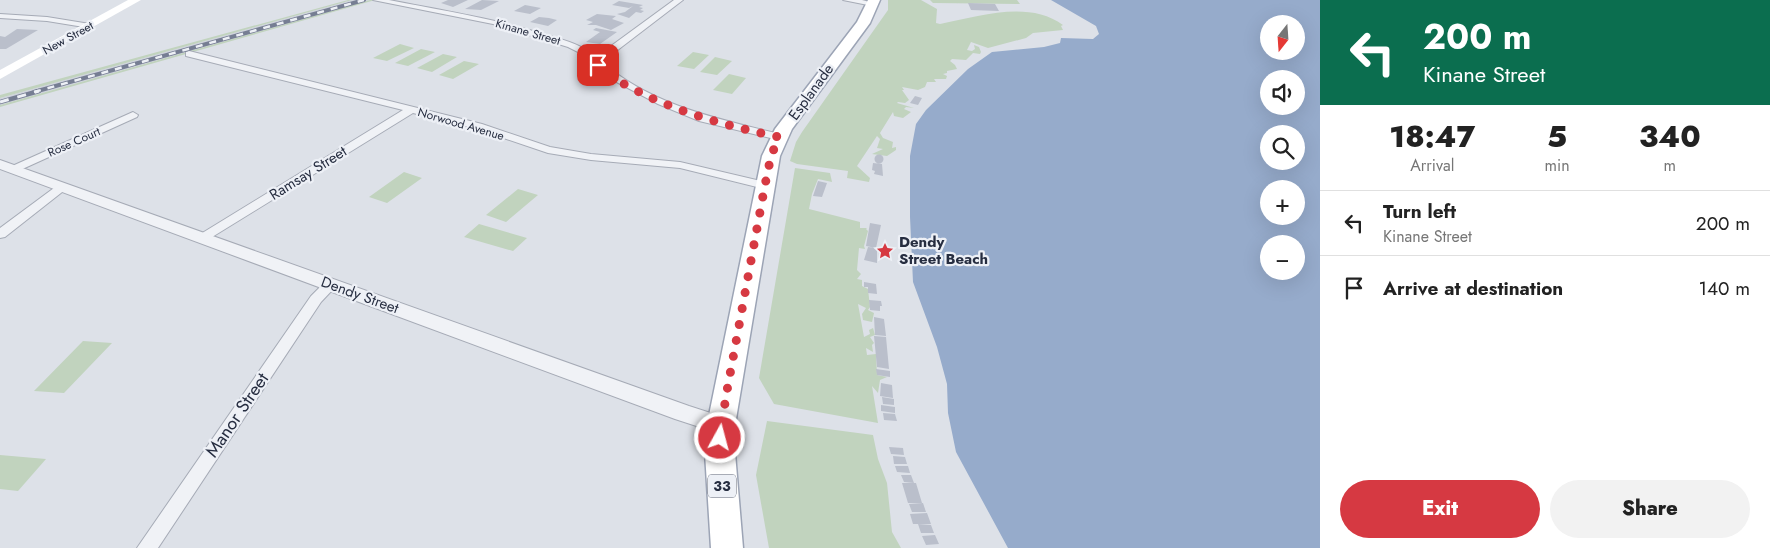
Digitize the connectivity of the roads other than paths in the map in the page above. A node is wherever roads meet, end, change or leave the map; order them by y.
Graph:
1 (136, 0) edge
2 (377, 0) edge
3 (678, 0) edge
4 (847, 0) edge
5 (873, 2) edge
6 (0, 16) edge
7 (90, 26) junction
8 (189, 54) dead end
9 (596, 62) junction
10 (0, 75) edge
11 (412, 110) junction
12 (133, 115) dead end
13 (779, 137) junction
14 (7, 166) edge
15 (765, 185) junction
16 (62, 187) junction
17 (0, 234) edge
18 (204, 238) junction
19 (331, 284) junction
20 (721, 425) junction
21 (147, 548) edge
22 (727, 548) edge

1 - 7 main road, New Street
2 - 9 street, Kinane Street
3 - 9 street
4 - 5 street
5 - 13 main road, Esplanade / 33
6 - 7 street
7 - 10 main road, New Street
8 - 11 street, Norwood Avenue
9 - 13 street, Kinane Street
11 - 15 street, Norwood Avenue
11 - 18 street, Ramsay Street
12 - 14 street, Rose Court
13 - 15 main road, Esplanade / 33
14 - 16 street, Dendy Street
15 - 20 main road, Esplanade / 33
16 - 17 street
16 - 18 street, Dendy Street
18 - 19 street, Dendy Street
19 - 20 street, Dendy Street
19 - 21 street, Manor Street
20 - 22 main road, Esplanade / 33

